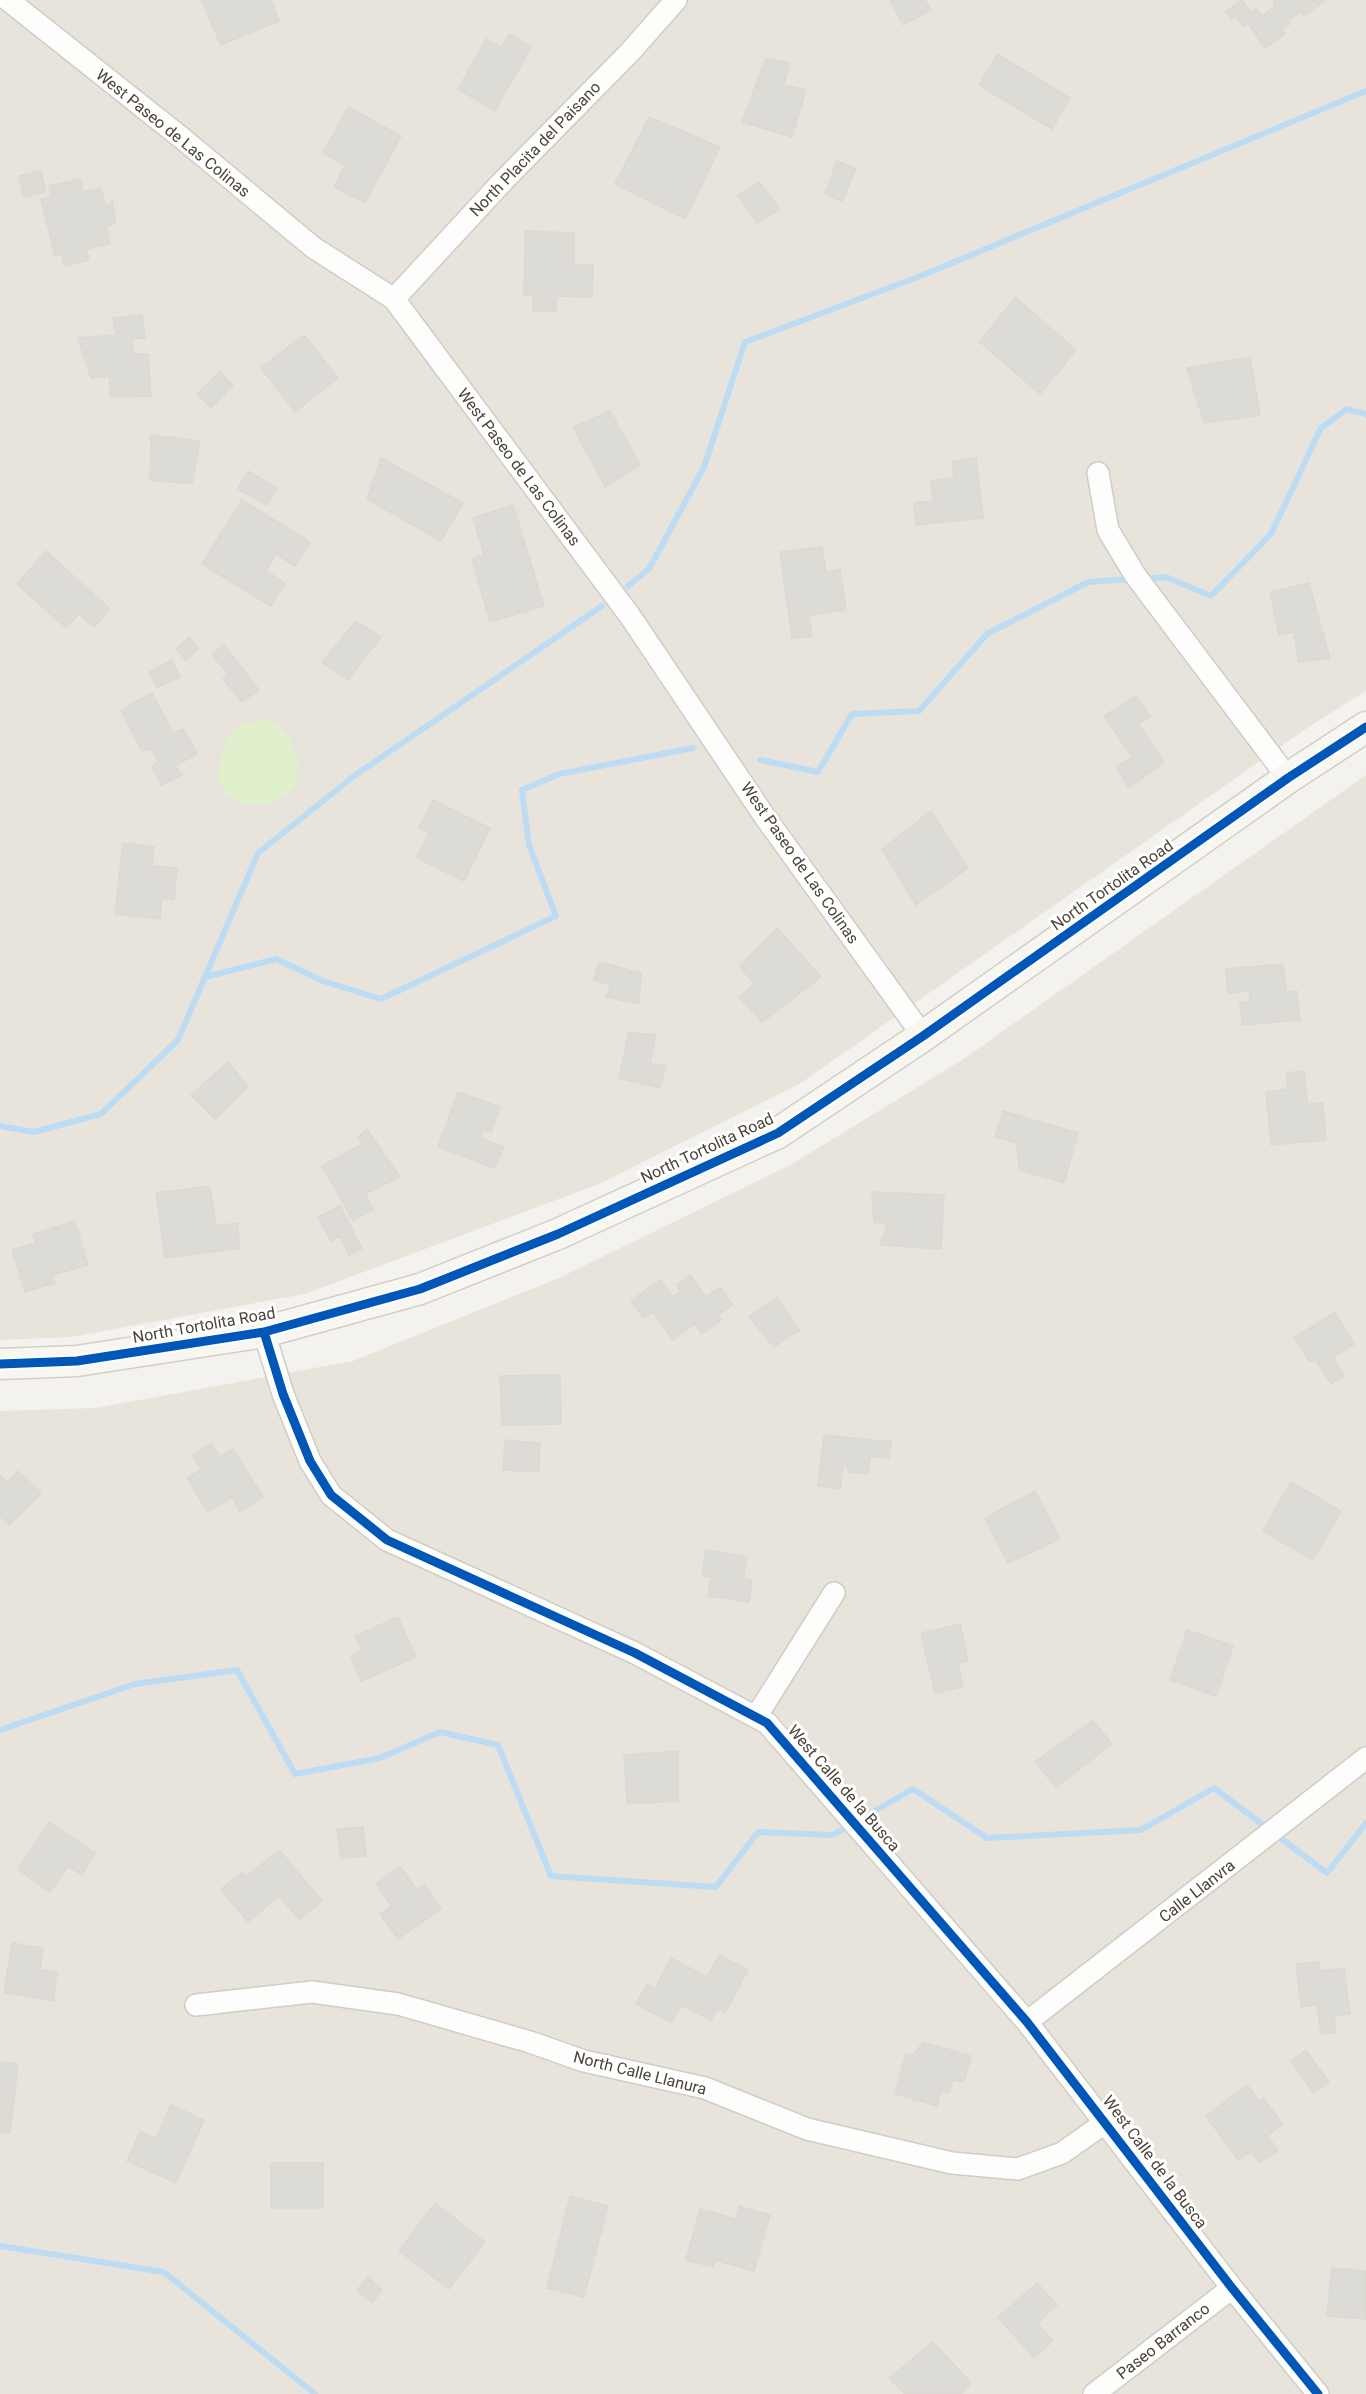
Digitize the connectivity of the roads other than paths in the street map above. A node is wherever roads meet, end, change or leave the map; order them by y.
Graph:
1 (8, 0) edge
2 (676, 0) edge
3 (394, 299) junction
4 (1098, 473) dead end
5 (1366, 727) edge
6 (1288, 778) junction
7 (923, 1036) junction
8 (264, 1332) junction
9 (0, 1364) edge
10 (834, 1593) dead end
11 (756, 1717) junction
12 (1366, 1758) edge
13 (196, 2005) dead end
14 (1027, 2022) junction
15 (1106, 2122) junction
16 (1232, 2288) junction
17 (1094, 2394) edge
18 (1318, 2394) edge

1 - 3 street, West Paseo de Las Colinas
2 - 3 street, North Placita del Paisano
3 - 7 street, West Paseo de Las Colinas
4 - 6 street
5 - 6 street, North Tortolita Road
6 - 7 street, North Tortolita Road
7 - 8 street, North Tortolita Road
8 - 9 street, North Tortolita Road
8 - 11 street, West Calle de la Busca
10 - 11 street
11 - 14 street, West Calle de la Busca
12 - 14 street, Calle Llanvra
13 - 15 street, North Calle Llanura
14 - 15 street, West Calle de la Busca
15 - 16 street, West Calle de la Busca
16 - 17 street, Paseo Barranco
16 - 18 street, West Calle de la Busca

